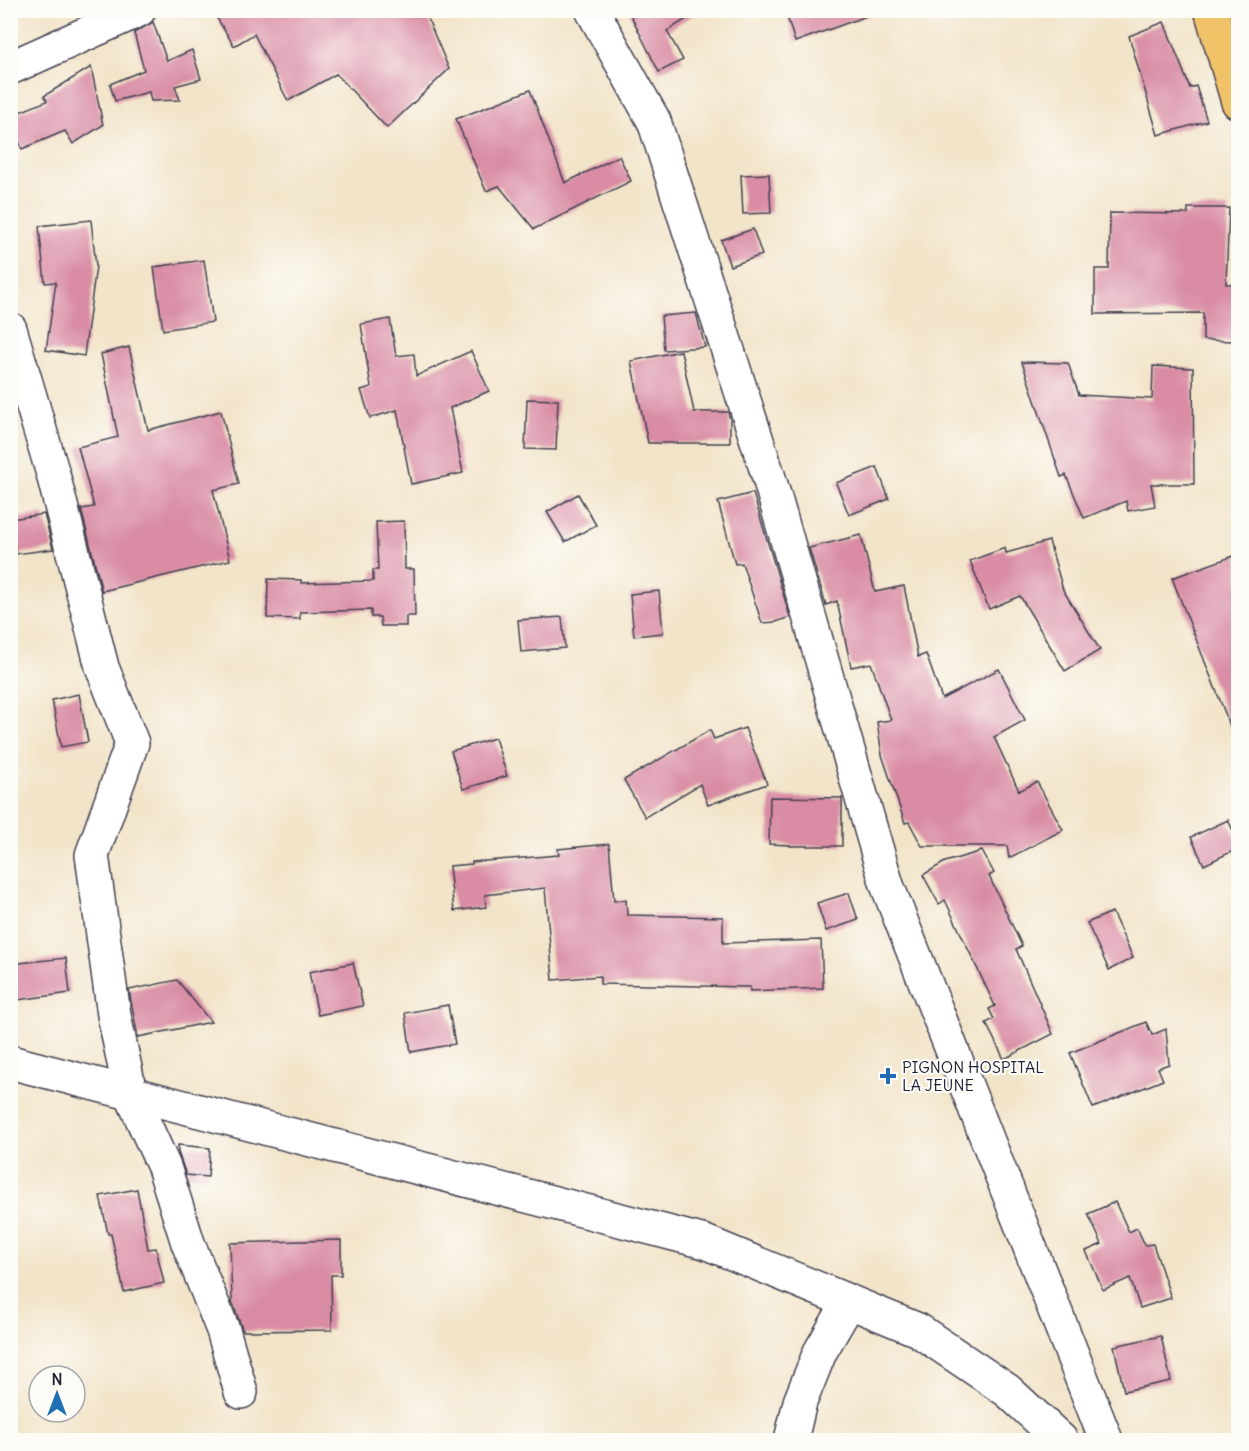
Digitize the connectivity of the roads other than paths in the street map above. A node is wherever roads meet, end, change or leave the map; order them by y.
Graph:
1 (139, 10) edge
2 (592, 10) edge
3 (1211, 10) edge
4 (10, 68) edge
5 (1239, 102) edge
6 (10, 329) edge
7 (10, 1062) edge
8 (130, 1092) junction
9 (849, 1302) junction
10 (241, 1392) dead end
11 (791, 1440) edge
12 (1061, 1440) edge
13 (1106, 1440) edge

1 - 4 street
2 - 13 street
3 - 5 main road
6 - 8 street
7 - 8 street
8 - 9 street
8 - 10 street
9 - 11 street
9 - 12 street

